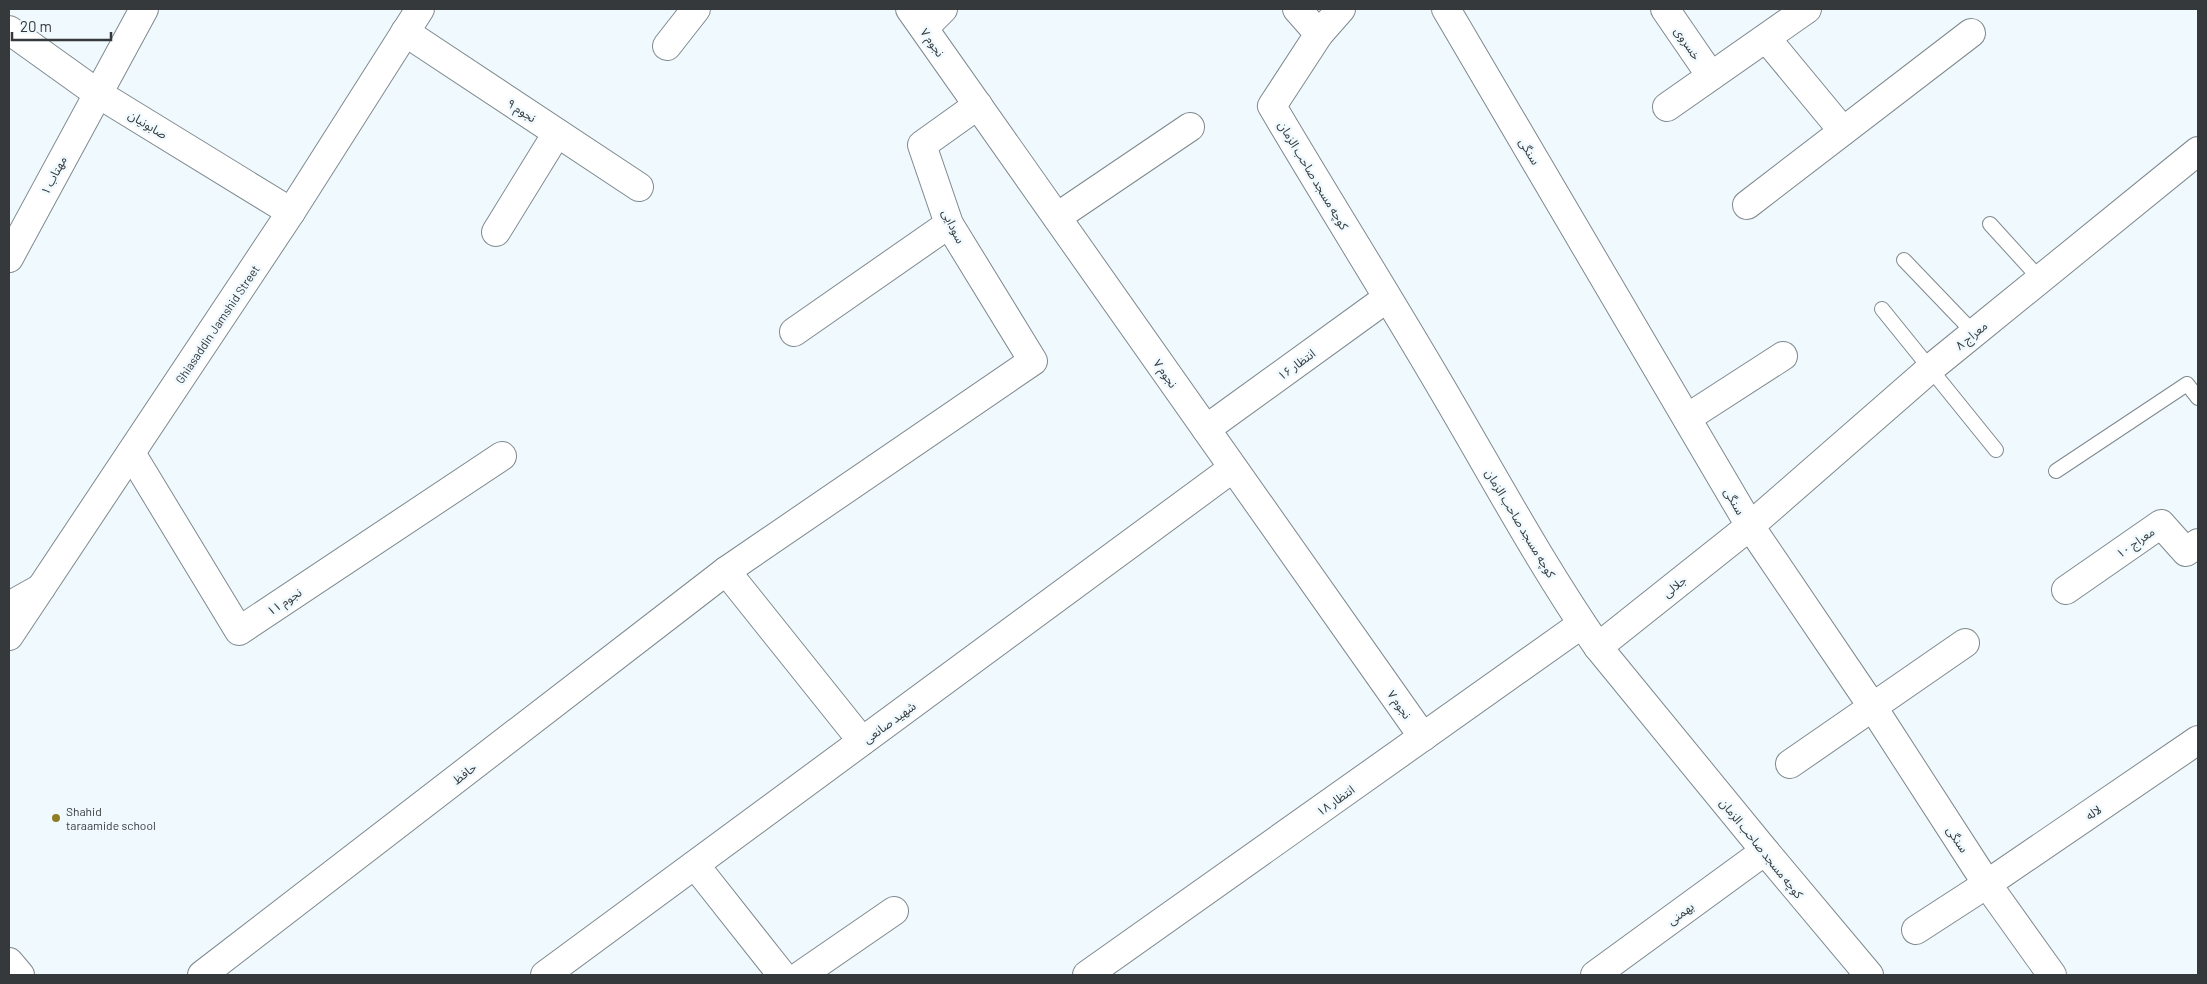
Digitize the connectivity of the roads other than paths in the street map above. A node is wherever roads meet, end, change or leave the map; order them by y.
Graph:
1 (144, 9) edge
2 (420, 9) edge
3 (696, 9) edge
4 (943, 9) edge
5 (1297, 9) edge
6 (1341, 9) edge
7 (1446, 9) edge
8 (1665, 9) edge
9 (1808, 9) edge
10 (917, 19) edge
11 (9, 30) edge
12 (405, 32) junction
13 (1971, 33) dead end
14 (1319, 34) junction
15 (1766, 38) junction
16 (667, 46) dead end
17 (1711, 76) junction
18 (97, 93) junction
19 (978, 105) junction
20 (1668, 107) dead end
21 (1190, 127) dead end
22 (1843, 131) junction
23 (557, 133) junction
24 (2198, 151) edge
25 (639, 187) dead end
26 (1747, 205) dead end
27 (291, 212) junction
28 (1057, 217) junction
29 (949, 224) junction
30 (1990, 224) dead end
31 (496, 232) dead end
32 (9, 258) edge
33 (1904, 260) dead end
34 (2040, 279) junction
35 (1387, 298) junction
36 (1882, 309) dead end
37 (794, 332) dead end
38 (1974, 333) junction
39 (1783, 356) dead end
40 (1033, 360) joint
41 (1930, 368) junction
42 (2198, 398) edge
43 (1688, 418) junction
44 (1206, 429) junction
45 (1996, 450) dead end
46 (131, 453) junction
47 (502, 456) dead end
48 (1233, 468) junction
49 (2056, 471) dead end
50 (1750, 526) junction
51 (2198, 543) edge
52 (726, 571) junction
53 (41, 588) junction
54 (2066, 590) dead end
55 (9, 606) edge
56 (1582, 624) junction
57 (9, 636) edge
58 (1965, 643) dead end
59 (1598, 647) junction
60 (1872, 706) junction
61 (1423, 737) junction
62 (2198, 740) edge
63 (862, 741) junction
64 (1790, 764) dead end
65 (1764, 851) junction
66 (695, 865) junction
67 (1987, 884) junction
68 (894, 911) dead end
69 (1916, 930) dead end
70 (9, 962) edge
71 (20, 975) edge
72 (202, 975) edge
73 (545, 975) edge
74 (782, 975) edge
75 (801, 975) edge
76 (1087, 975) edge
77 (1595, 975) edge
78 (1869, 975) edge
79 (2052, 975) edge

1 - 18 street, مهتاب ۱
2 - 12 street, Ghiasaddin Jamshid Street
3 - 16 street
4 - 10 street
5 - 14 street
6 - 14 street
7 - 43 street, سنگی
8 - 17 street, خسروی
9 - 15 street
10 - 19 street, نجوم ۷
11 - 18 street, صابونیان
12 - 23 street, نجوم ۹
12 - 27 street, Ghiasaddin Jamshid Street
13 - 22 street
14 - 35 street, کوچه مسجد صاحب الزمان
15 - 17 street
15 - 22 street
17 - 20 street
18 - 27 street, صابونیان
18 - 32 street, مهتاب ۱
19 - 28 street, نجوم ۷
19 - 29 street, سودایی
21 - 28 street
22 - 26 street
23 - 25 street, نجوم ۹
23 - 31 street
24 - 34 street, معراج ۸
27 - 46 street, Ghiasaddin Jamshid Street
28 - 44 street, نجوم ۷
29 - 37 street
29 - 40 street, سودایی
30 - 34 lane
33 - 38 lane
34 - 38 street, معراج ۸
35 - 44 street, انتظار ۱۶
35 - 56 street, کوچه مسجد صاحب الزمان
36 - 41 lane
38 - 41 street, معراج ۸
39 - 43 street
40 - 52 street, حافظ
41 - 45 lane
41 - 50 street, معراج ۸
42 - 49 lane
43 - 50 street, سنگی
44 - 48 street, نجوم ۷
46 - 47 street, نجوم ۱۱
46 - 53 street, Ghiasaddin Jamshid Street
48 - 61 street, نجوم ۷
48 - 63 street, شهید صانعی
50 - 59 street, جلالی
50 - 60 street, سنگی
51 - 54 street, معراج ۱۰
52 - 63 street
52 - 72 street, حافظ
53 - 55 street
53 - 57 street, Ghiasaddin Jamshid Street
56 - 59 street, کوچه مسجد صاحب الزمان
56 - 61 street, انتظار ۱۸
58 - 60 street
59 - 65 street, کوچه مسجد صاحب الزمان
60 - 64 street
60 - 67 street, سنگی
61 - 76 street, انتظار ۱۸
62 - 67 street, لاله
63 - 66 street, شهید صانعی
65 - 77 street, بهمنی
65 - 78 street, کوچه مسجد صاحب الزمان
66 - 73 street, شهید صانعی
66 - 74 street
67 - 69 street, لاله
67 - 79 street, سنگی
68 - 75 street
70 - 71 street

